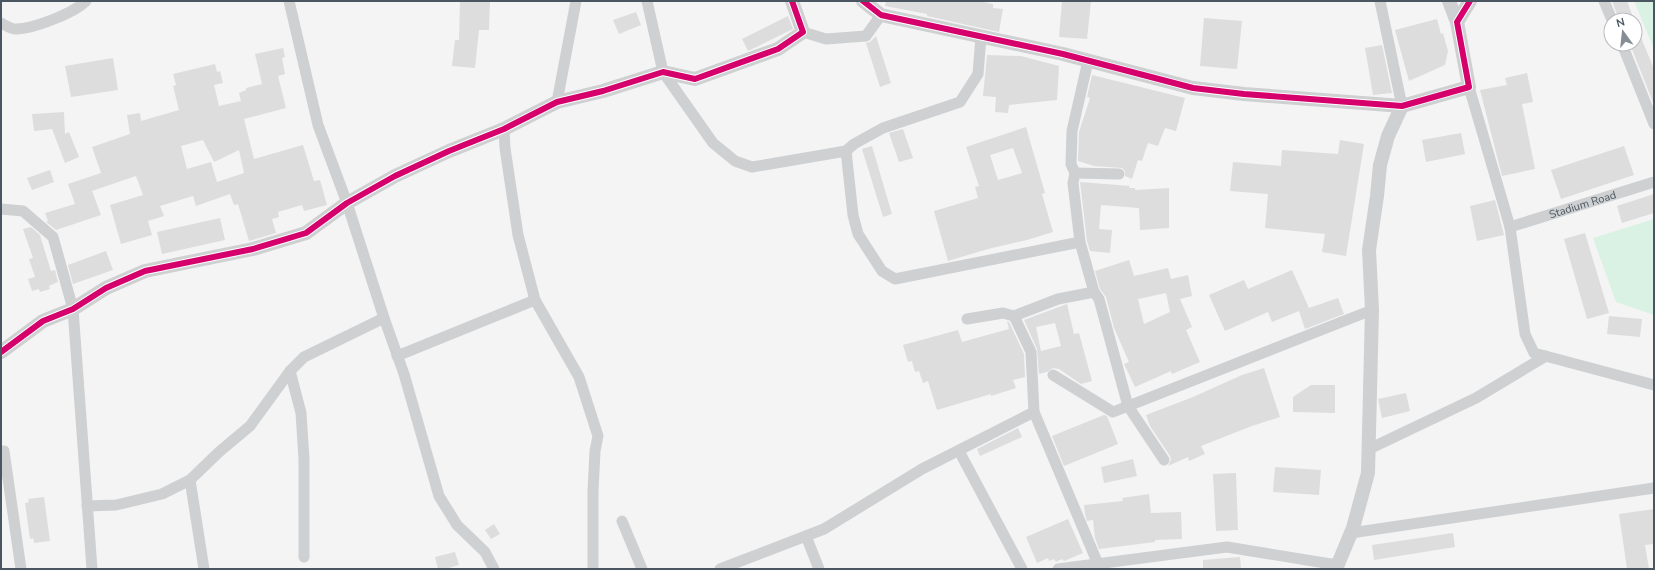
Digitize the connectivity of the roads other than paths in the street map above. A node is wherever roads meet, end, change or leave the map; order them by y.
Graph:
1 (86, 1) edge
2 (289, 1) edge
3 (576, 1) edge
4 (647, 1) edge
5 (792, 1) edge
6 (863, 1) edge
7 (1380, 1) edge
8 (1449, 1) edge
9 (1470, 1) edge
10 (1604, 1) edge
11 (1609, 12) edge
12 (881, 16) junction
13 (1457, 22) junction
14 (1, 23) edge
15 (803, 32) junction
16 (981, 37) junction
17 (1625, 52) edge
18 (1088, 61) junction
19 (663, 72) junction
20 (1469, 87) junction
21 (557, 102) junction
22 (1402, 106) junction
23 (1654, 124) edge
24 (504, 129) junction
25 (846, 151) junction
26 (1075, 173) junction
27 (1118, 174) dead end
28 (1654, 182) edge
29 (347, 203) junction
30 (1, 209) edge
31 (1510, 227) junction
32 (1080, 242) junction
33 (1094, 292) junction
34 (535, 300) junction
35 (73, 309) junction
36 (1372, 310) junction
37 (1014, 316) junction
38 (384, 318) junction
39 (967, 319) dead end
40 (1, 352) edge
41 (397, 356) junction
42 (1546, 356) junction
43 (290, 371) junction
44 (1053, 375) dead end
45 (1654, 386) edge
46 (1128, 406) junction
47 (1034, 412) junction
48 (1369, 449) junction
49 (959, 450) junction
50 (4, 451) dead end
51 (1164, 460) dead end
52 (190, 480) junction
53 (1654, 488) edge
54 (87, 506) junction
55 (622, 522) dead end
56 (1351, 533) junction
57 (806, 536) junction
58 (304, 557) dead end
59 (1098, 564) junction
60 (1336, 567) edge
61 (21, 569) edge
62 (92, 569) edge
63 (204, 569) edge
64 (494, 569) edge
65 (593, 569) edge
66 (642, 569) edge
67 (720, 569) edge
68 (819, 569) edge
69 (1022, 569) edge
70 (1058, 569) edge

1 - 14 street
2 - 29 street
3 - 21 street
4 - 19 street
5 - 15 street
6 - 12 street
7 - 22 street
8 - 13 street
9 - 13 street
10 - 11 street
12 - 15 street
12 - 16 street
13 - 20 street
15 - 19 street
16 - 18 street
16 - 25 street
17 - 23 street
18 - 22 street
18 - 26 street
19 - 21 street
19 - 25 street
20 - 22 street
20 - 31 street
21 - 24 street
22 - 36 street
24 - 29 street
24 - 34 street
25 - 32 street
26 - 27 street
26 - 32 street
28 - 31 street, Stadium Road
29 - 35 street
29 - 38 street
30 - 35 street
31 - 42 street
32 - 33 street
33 - 37 street
33 - 46 street
34 - 41 street
34 - 65 street
35 - 40 street
35 - 54 street
36 - 46 street
36 - 48 street
37 - 39 street
37 - 47 street
38 - 41 street
38 - 43 street
41 - 64 street
42 - 45 street
42 - 48 street
43 - 52 street
43 - 58 street
44 - 46 street
46 - 51 street
47 - 49 street
47 - 59 street
48 - 56 street
49 - 57 street
49 - 69 street
50 - 61 street
52 - 54 street
52 - 63 street
53 - 56 street
54 - 62 street
55 - 66 street
56 - 60 street
57 - 67 street
57 - 68 street
59 - 60 street
59 - 70 street

